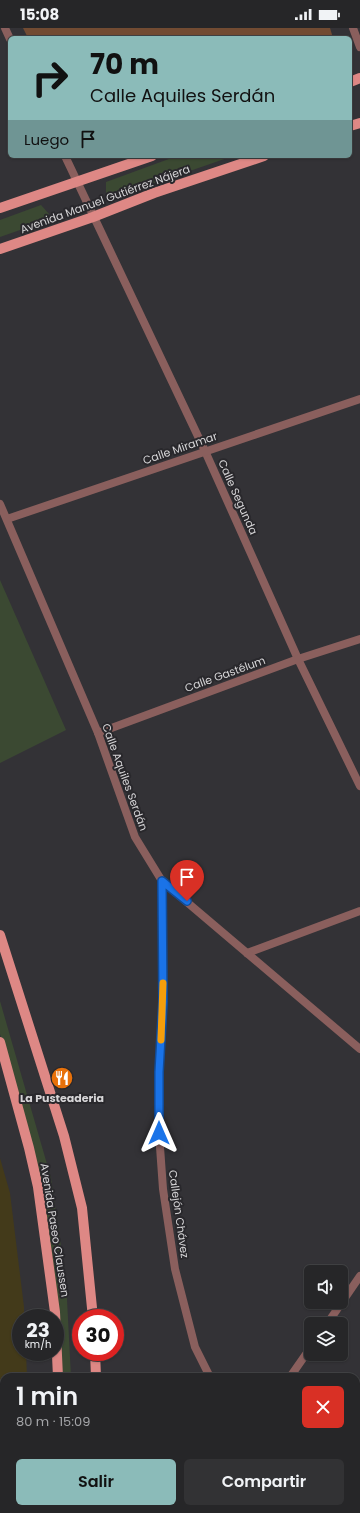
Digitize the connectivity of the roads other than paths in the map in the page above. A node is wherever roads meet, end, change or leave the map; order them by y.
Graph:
1 (353, 28) edge
2 (360, 47) edge
3 (65, 158) edge
4 (146, 158) edge
5 (258, 158) edge
6 (77, 183) junction
7 (0, 208) edge
8 (93, 217) junction
9 (0, 249) edge
10 (360, 399) edge
11 (205, 451) junction
12 (0, 504) edge
13 (7, 519) junction
14 (360, 639) edge
15 (298, 659) junction
16 (98, 733) junction
17 (360, 786) edge
18 (162, 881) junction
19 (360, 911) edge
20 (0, 935) edge
21 (247, 953) junction
22 (0, 1042) edge
23 (360, 1049) edge
24 (360, 1276) edge
25 (92, 1309) edge
26 (332, 1317) edge
27 (304, 1357) edge
28 (95, 1361) edge
29 (58, 1373) edge
30 (96, 1373) edge
31 (208, 1373) edge
32 (293, 1373) edge

1 - 2 street
3 - 6 street, Calle Segunda
4 - 6 main road
5 - 8 main road, Avenida Manuel Gutiérrez Nájera
6 - 7 main road
6 - 8 street, Calle Segunda
8 - 9 main road, Avenida Manuel Gutiérrez Nájera
8 - 11 street, Calle Segunda
10 - 11 street, Calle Miramar
11 - 13 street, Calle Miramar
11 - 15 street, Calle Segunda
12 - 13 street, Calle Aquiles Serdán
13 - 16 street, Calle Aquiles Serdán
14 - 15 street, Calle Gastélum
15 - 16 street, Calle Gastélum
15 - 17 street, Calle Segunda
16 - 18 street, Calle Aquiles Serdán
18 - 21 street, Calle Aquiles Serdán
18 - 31 street, Callejón Chávez
19 - 21 street
20 - 25 main road
21 - 23 street, Calle Aquiles Serdán
22 - 29 main road, Avenida Paseo Claussen
24 - 26 street
27 - 32 street
28 - 30 main road

